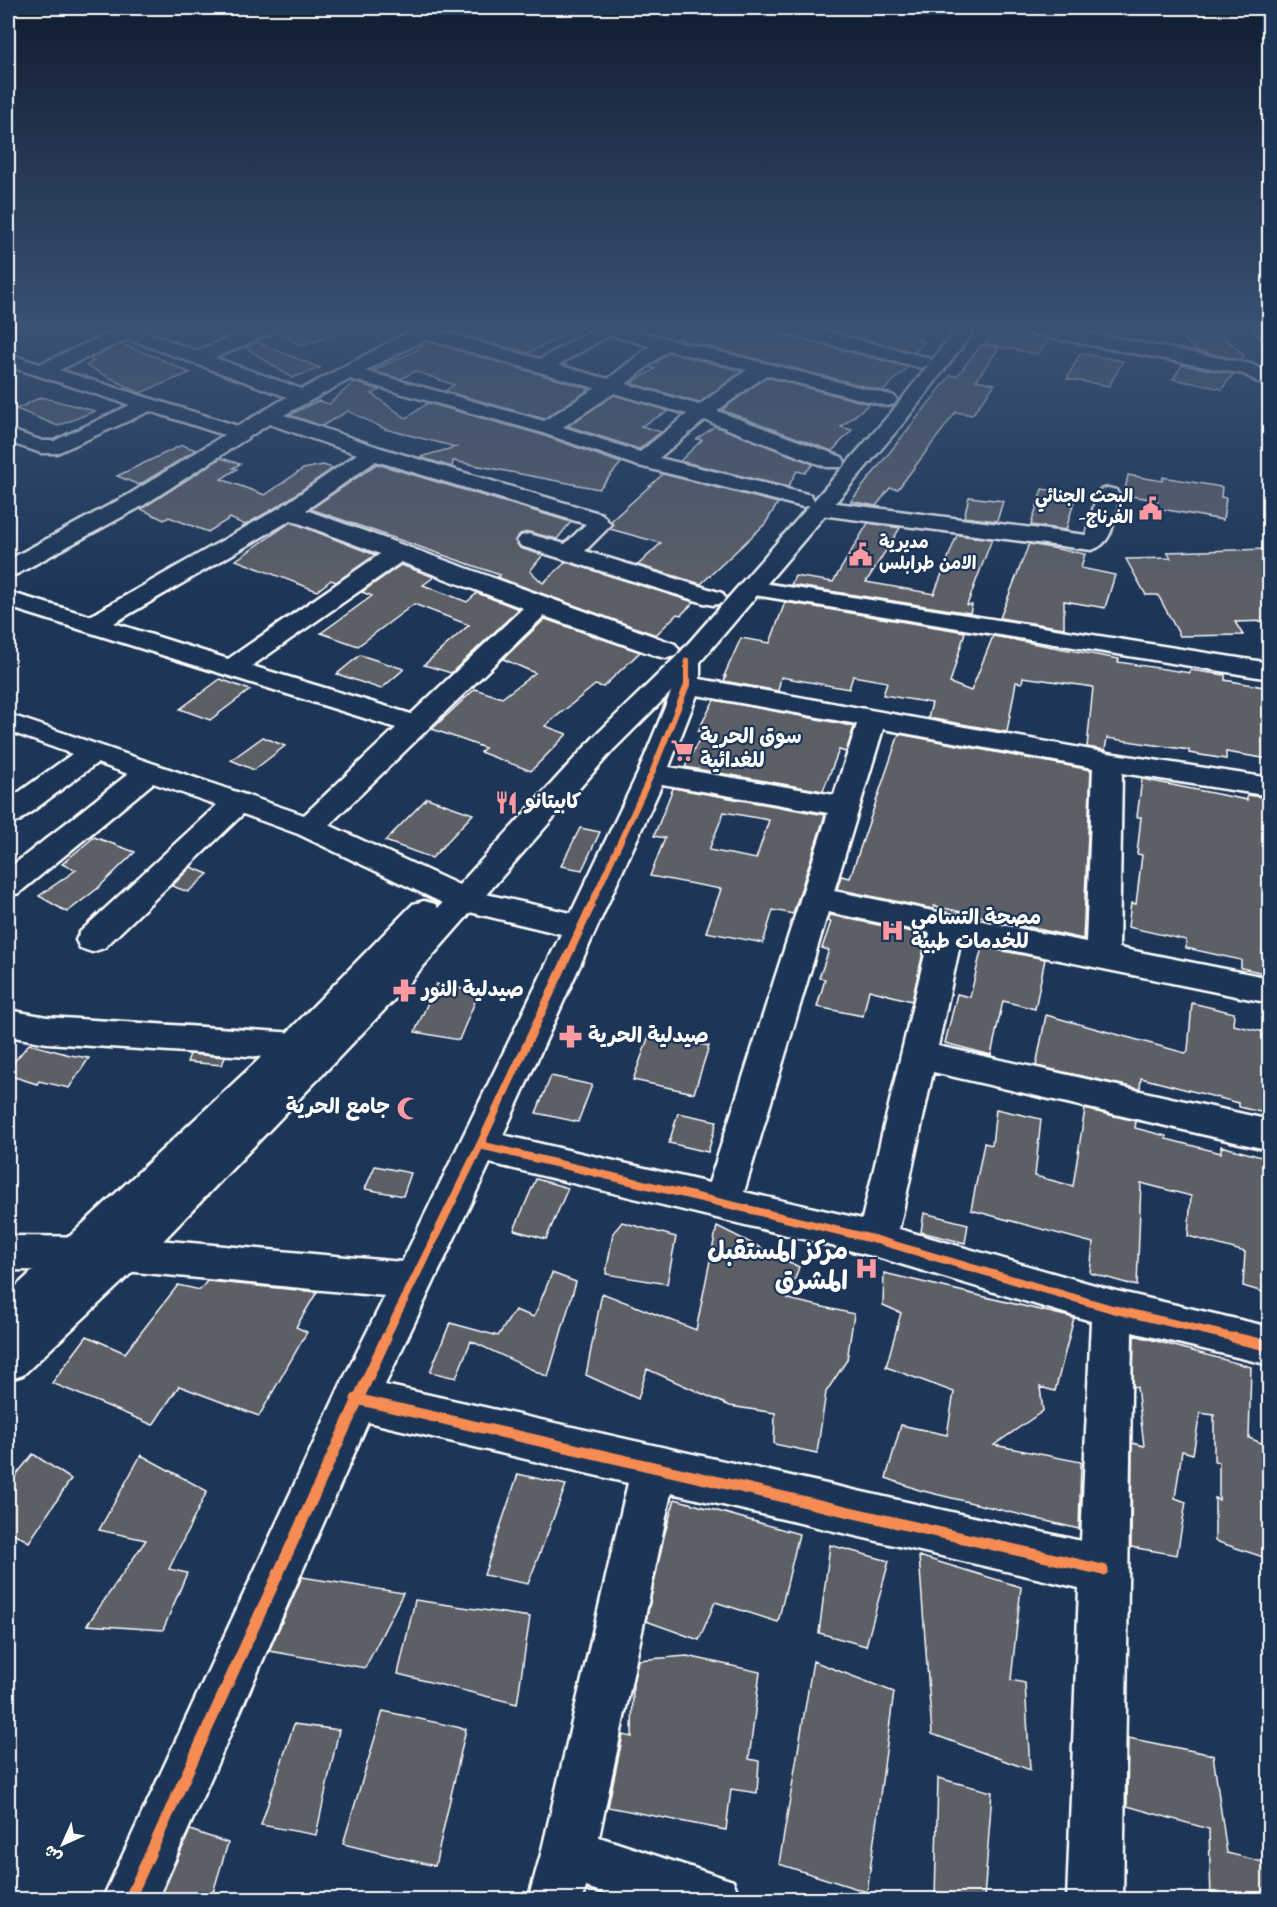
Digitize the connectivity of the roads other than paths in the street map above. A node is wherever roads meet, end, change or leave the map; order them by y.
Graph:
1 (121, 417) edge
2 (190, 417) edge
3 (265, 417) edge
4 (270, 417) edge
5 (507, 417) edge
6 (564, 417) edge
7 (695, 417) edge
8 (718, 417) edge
9 (872, 417) edge
10 (894, 417) edge
11 (547, 428) junction
12 (240, 433) junction
13 (8, 435) edge
14 (374, 453) junction
15 (643, 460) junction
16 (834, 462) junction
17 (1108, 495) dead end
18 (812, 504) junction
19 (289, 512) junction
20 (529, 541) dead end
21 (398, 553) junction
22 (570, 553) junction
23 (8, 569) edge
24 (751, 588) junction
25 (8, 599) edge
26 (540, 606) junction
27 (93, 625) junction
28 (680, 657) junction
29 (231, 668) junction
30 (1269, 671) edge
31 (872, 719) junction
32 (8, 722) edge
33 (416, 725) junction
34 (93, 752) junction
35 (1108, 762) junction
36 (149, 771) junction
37 (652, 773) junction
38 (1269, 787) edge
39 (238, 802) junction
40 (845, 807) junction
41 (8, 814) edge
42 (309, 827) junction
43 (8, 885) edge
44 (453, 896) junction
45 (818, 898) junction
46 (948, 925) junction
47 (425, 926) junction
48 (582, 927) junction
49 (92, 940) dead end
50 (1102, 956) junction
51 (1269, 991) edge
52 (8, 1023) edge
53 (296, 1046) junction
54 (920, 1056) junction
55 (1269, 1135) edge
56 (480, 1145) junction
57 (722, 1202) junction
58 (877, 1240) junction
59 (8, 1252) edge
60 (79, 1253) junction
61 (125, 1254) junction
62 (414, 1281) junction
63 (1112, 1309) junction
64 (8, 1322) edge
65 (1269, 1346) edge
66 (8, 1362) edge
67 (356, 1400) junction
68 (654, 1467) junction
69 (1102, 1570) junction
70 (562, 1877) edge
71 (129, 1899) edge
72 (714, 1899) edge
73 (1095, 1899) edge

1 - 13 main road
2 - 12 main road
3 - 12 main road
4 - 14 main road
5 - 11 main road
6 - 11 main road
7 - 15 main road
8 - 16 main road
9 - 16 main road
10 - 18 main road
11 - 15 main road
12 - 23 main road
14 - 19 main road
14 - 22 main road
15 - 18 main road
16 - 18 main road
17 - 18 main road
18 - 22 main road
18 - 24 main road
19 - 21 main road
19 - 27 main road
20 - 22 main road
21 - 26 main road
21 - 29 main road
24 - 28 main road
24 - 30 main road
25 - 27 main road
26 - 28 main road
26 - 33 main road
27 - 29 main road
28 - 31 main road
28 - 37 main road
28 - 44 main road
29 - 33 main road
31 - 35 main road
31 - 40 main road
32 - 34 main road
33 - 42 main road
34 - 36 main road
34 - 41 main road
35 - 38 main road
35 - 50 main road
36 - 39 main road
36 - 43 main road
37 - 40 main road
37 - 48 main road
39 - 42 main road
39 - 49 main road
40 - 45 main road
42 - 44 main road
44 - 47 main road
44 - 48 main road
45 - 46 main road
45 - 57 main road
46 - 50 main road
46 - 54 main road
47 - 53 main road
47 - 61 main road
48 - 56 main road
50 - 51 main road
52 - 53 main road
53 - 60 main road
54 - 55 main road
54 - 58 main road
56 - 57 main road
56 - 62 main road
57 - 58 main road
58 - 63 main road
59 - 60 main road
60 - 61 main road
60 - 64 main road
61 - 62 main road
61 - 66 main road
62 - 67 main road
63 - 65 main road
63 - 69 main road
67 - 68 main road
67 - 71 main road
68 - 69 main road
68 - 70 main road
69 - 73 main road
70 - 72 main road

